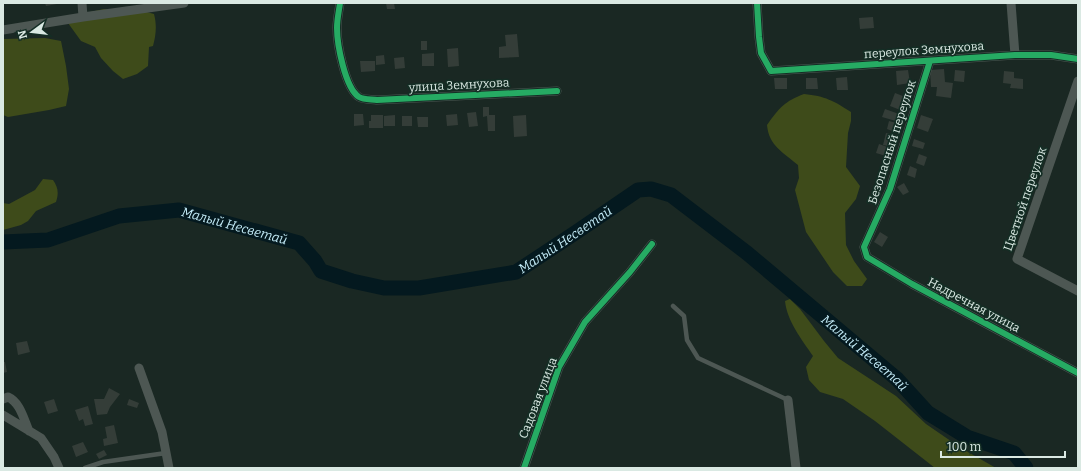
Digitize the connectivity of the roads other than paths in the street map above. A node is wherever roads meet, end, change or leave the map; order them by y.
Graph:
1 (82, 3) edge
2 (184, 3) edge
3 (340, 3) edge
4 (757, 3) edge
5 (1010, 3) edge
6 (83, 17) junction
7 (3, 30) edge
8 (1015, 55) junction
9 (1078, 59) edge
10 (930, 61) junction
11 (1078, 81) edge
12 (557, 91) dead end
13 (652, 244) dead end
14 (864, 252) joint
15 (1078, 292) edge
16 (673, 306) dead end
17 (1078, 362) edge
18 (139, 368) dead end
19 (1076, 372) edge
20 (3, 399) edge
21 (788, 400) joint
22 (3, 415) edge
23 (29, 432) junction
24 (166, 453) junction
25 (59, 468) edge
26 (84, 468) edge
27 (169, 468) edge
28 (524, 468) edge
29 (796, 468) edge

1 - 6 street
2 - 6 street
3 - 12 street, улица Земнухова
4 - 10 street, переулок Земнухова
5 - 8 street
6 - 7 street
8 - 9 street, переулок Земнухова
8 - 10 street, переулок Земнухова
10 - 14 street, Безопасный переулок
11 - 15 street, Цветной переулок
13 - 28 street, Садовая улица
14 - 19 street, Надречная улица
16 - 21 lane
17 - 19 street
18 - 24 street
20 - 23 street
21 - 29 street
22 - 23 street
23 - 25 street
24 - 26 lane
24 - 27 street

